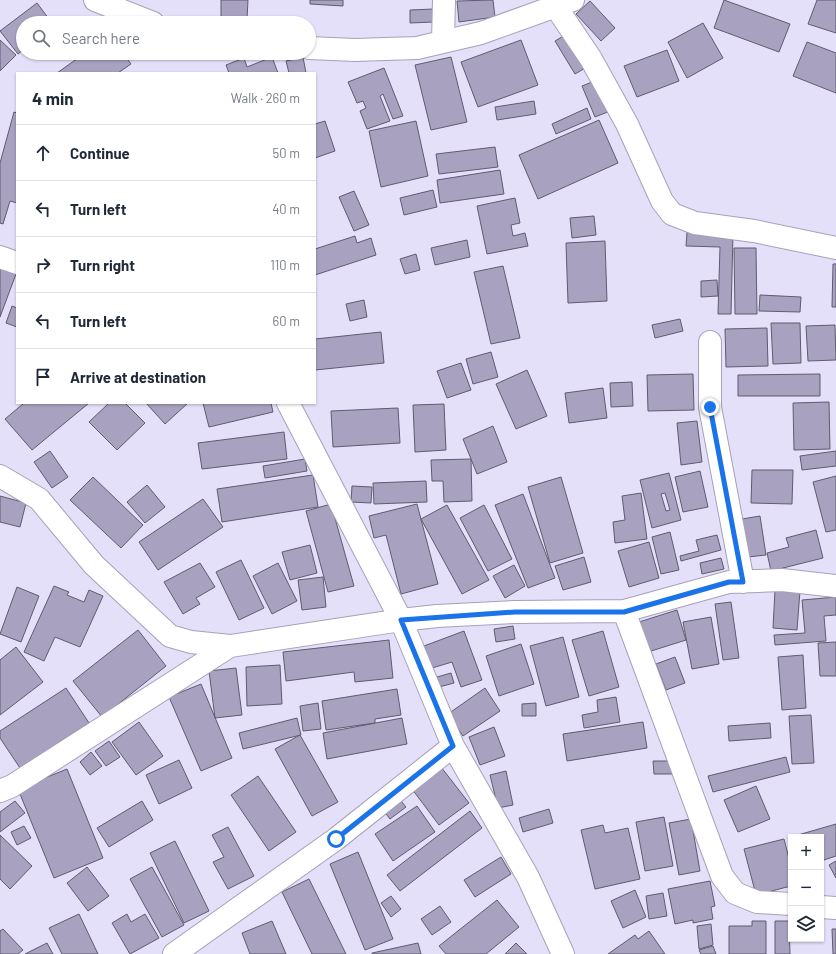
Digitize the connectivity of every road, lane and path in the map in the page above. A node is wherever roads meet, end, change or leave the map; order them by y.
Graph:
1 (444, 0) edge
2 (106, 2) edge
3 (565, 4) edge
4 (137, 16) edge
5 (443, 42) junction
6 (316, 48) edge
7 (836, 248) edge
8 (0, 257) edge
9 (16, 263) edge
10 (710, 342) dead end
11 (289, 404) edge
12 (0, 476) edge
13 (743, 582) junction
14 (836, 586) edge
15 (624, 612) junction
16 (401, 620) junction
17 (230, 646) junction
18 (453, 746) junction
19 (0, 791) edge
20 (788, 904) edge
21 (824, 907) edge
22 (836, 908) edge
23 (174, 954) edge
24 (563, 954) edge

1 - 5 street
2 - 4 street
3 - 5 street
3 - 7 street
5 - 6 street
8 - 9 street
10 - 13 street
11 - 16 street
12 - 17 street
13 - 14 street
13 - 15 street
15 - 16 street
15 - 20 street
16 - 17 street
16 - 18 street
17 - 19 street
18 - 23 street
18 - 24 street
21 - 22 street

